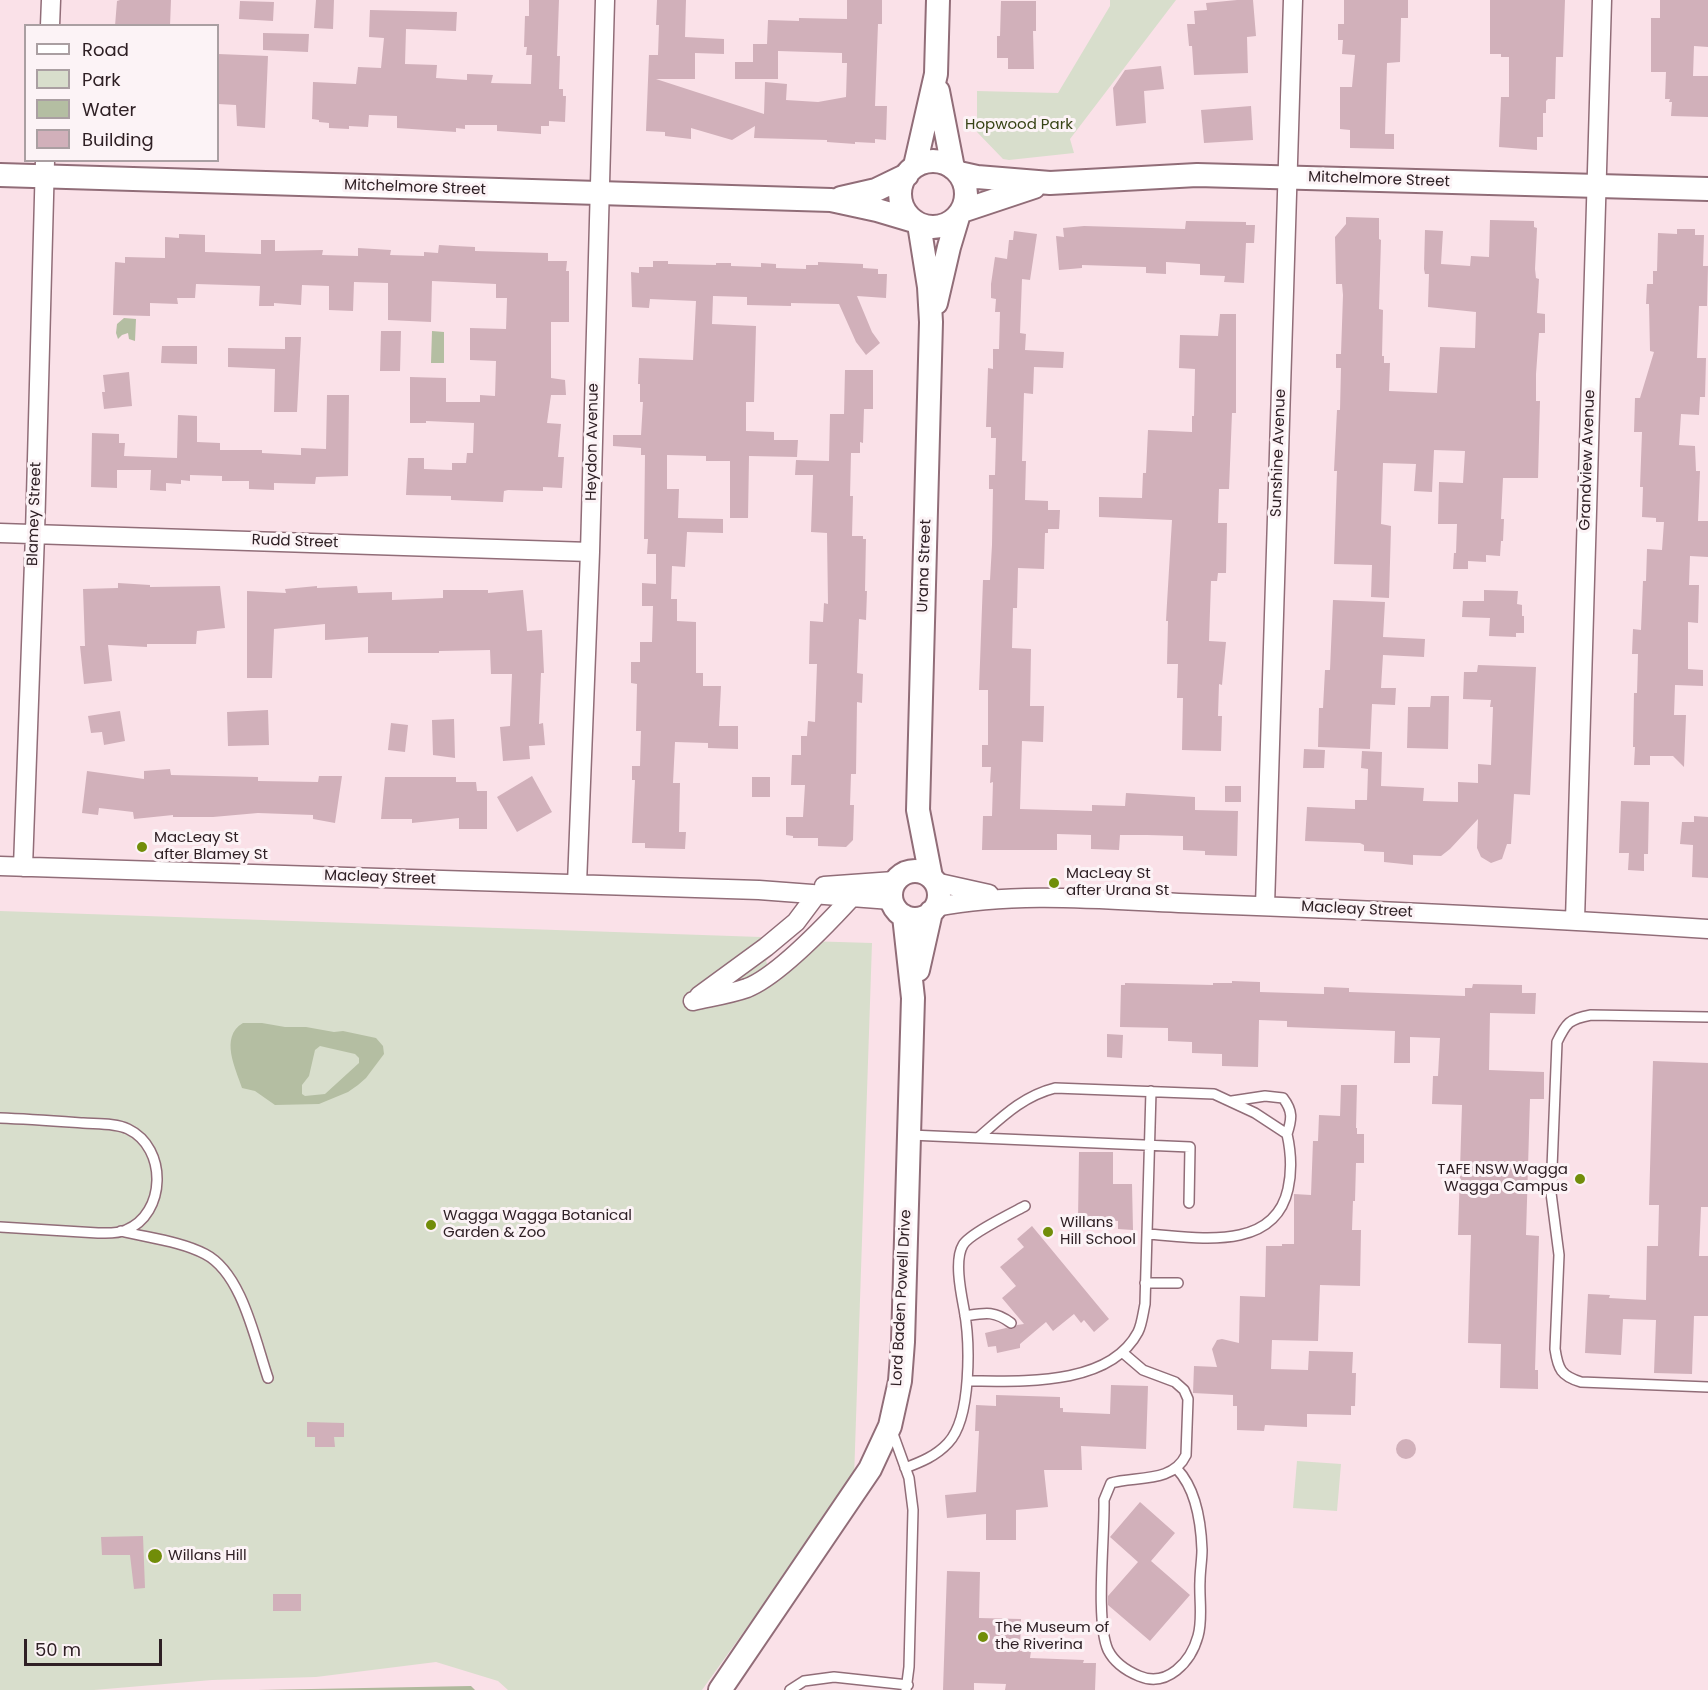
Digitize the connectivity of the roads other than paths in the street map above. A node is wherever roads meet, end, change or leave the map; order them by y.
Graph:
1 (51, 0) edge
2 (605, 0) edge
3 (938, 0) edge
4 (1293, 0) edge
5 (1602, 0) edge
6 (50, 24) edge
7 (936, 74) junction
8 (44, 168) edge
9 (911, 170) junction
10 (956, 170) junction
11 (0, 175) edge
12 (1287, 177) junction
13 (1050, 183) junction
14 (1596, 186) junction
15 (1708, 189) edge
16 (600, 193) junction
17 (831, 200) junction
18 (960, 214) junction
19 (916, 223) junction
20 (931, 322) junction
21 (0, 533) edge
22 (35, 534) junction
23 (590, 552) junction
24 (918, 810) junction
25 (0, 866) edge
26 (23, 867) junction
27 (933, 880) junction
28 (577, 884) junction
29 (759, 890) junction
30 (899, 892) junction
31 (817, 894) junction
32 (852, 897) junction
33 (1005, 897) junction
34 (1265, 906) junction
35 (934, 910) junction
36 (1575, 920) junction
37 (1708, 929) edge
38 (914, 998) junction
39 (1708, 1017) edge
40 (1151, 1092) junction
41 (1231, 1101) junction
42 (0, 1118) edge
43 (1287, 1134) junction
44 (909, 1135) junction
45 (978, 1138) junction
46 (1149, 1145) junction
47 (1189, 1203) dead end
48 (1025, 1206) dead end
49 (0, 1227) edge
50 (121, 1231) junction
51 (1147, 1234) junction
52 (1145, 1283) junction
53 (1178, 1283) dead end
54 (965, 1316) junction
55 (1011, 1323) dead end
56 (1122, 1352) junction
57 (268, 1378) dead end
58 (967, 1380) junction
59 (1708, 1387) edge
60 (890, 1426) junction
61 (905, 1468) junction
62 (1177, 1468) junction
63 (907, 1687) edge
64 (720, 1690) edge
65 (790, 1690) edge

1 - 6 street
2 - 16 street, Heydon Avenue
3 - 7 street
4 - 12 street, Sunshine Avenue
5 - 14 street, Grandview Avenue
7 - 9 street
7 - 10 street
8 - 11 street, Mitchelmore Street
8 - 16 street, Mitchelmore Street
8 - 22 street, Blamey Street
9 - 10 street
9 - 17 street, Mitchelmore Street
9 - 19 street
10 - 13 street, Mitchelmore Street
10 - 18 street
12 - 13 street, Mitchelmore Street
12 - 14 street, Mitchelmore Street
12 - 34 street, Sunshine Avenue
13 - 18 street, Mitchelmore Street
14 - 15 street, Mitchelmore Street
14 - 36 street, Grandview Avenue
16 - 17 street, Mitchelmore Street
16 - 23 street, Heydon Avenue
17 - 19 street, Mitchelmore Street
18 - 19 street
18 - 20 street, Urana Street
19 - 20 street, Urana Street
20 - 24 street, Urana Street
21 - 22 street, Rudd Street
22 - 23 street, Rudd Street
22 - 26 street, Blamey Street
23 - 28 street, Heydon Avenue
24 - 27 street, Urana Street
24 - 30 street, Urana Street
25 - 26 street, Macleay Street
26 - 28 street, Macleay Street
27 - 30 street
27 - 33 street, Macleay Street
27 - 35 street
28 - 29 street, Macleay Street
29 - 30 street, Macleay Street
29 - 31 street, Macleay Street
30 - 32 street, Macleay Street
30 - 35 street
30 - 38 street, Lord Baden Powell Drive
31 - 32 street, Macleay Street
31 - 32 street
33 - 34 street, Macleay Street
33 - 35 street, Macleay Street
34 - 36 street, Macleay Street
35 - 38 street, Lord Baden Powell Drive
36 - 37 street, Macleay Street
38 - 44 street, Lord Baden Powell Drive
39 - 59 lane
40 - 41 lane
40 - 45 lane
40 - 46 lane
41 - 43 lane
41 - 43 lane
42 - 50 lane
43 - 51 lane
44 - 45 lane
44 - 60 street, Lord Baden Powell Drive
45 - 46 lane
46 - 47 lane
46 - 51 lane
48 - 54 lane
49 - 50 lane
50 - 57 lane
51 - 52 lane
52 - 53 lane
52 - 56 lane
54 - 55 lane
54 - 58 lane
56 - 58 lane
56 - 62 lane
58 - 61 lane
60 - 61 lane
60 - 64 street, Lord Baden Powell Drive
61 - 63 lane
62 - 62 lane
63 - 65 lane

